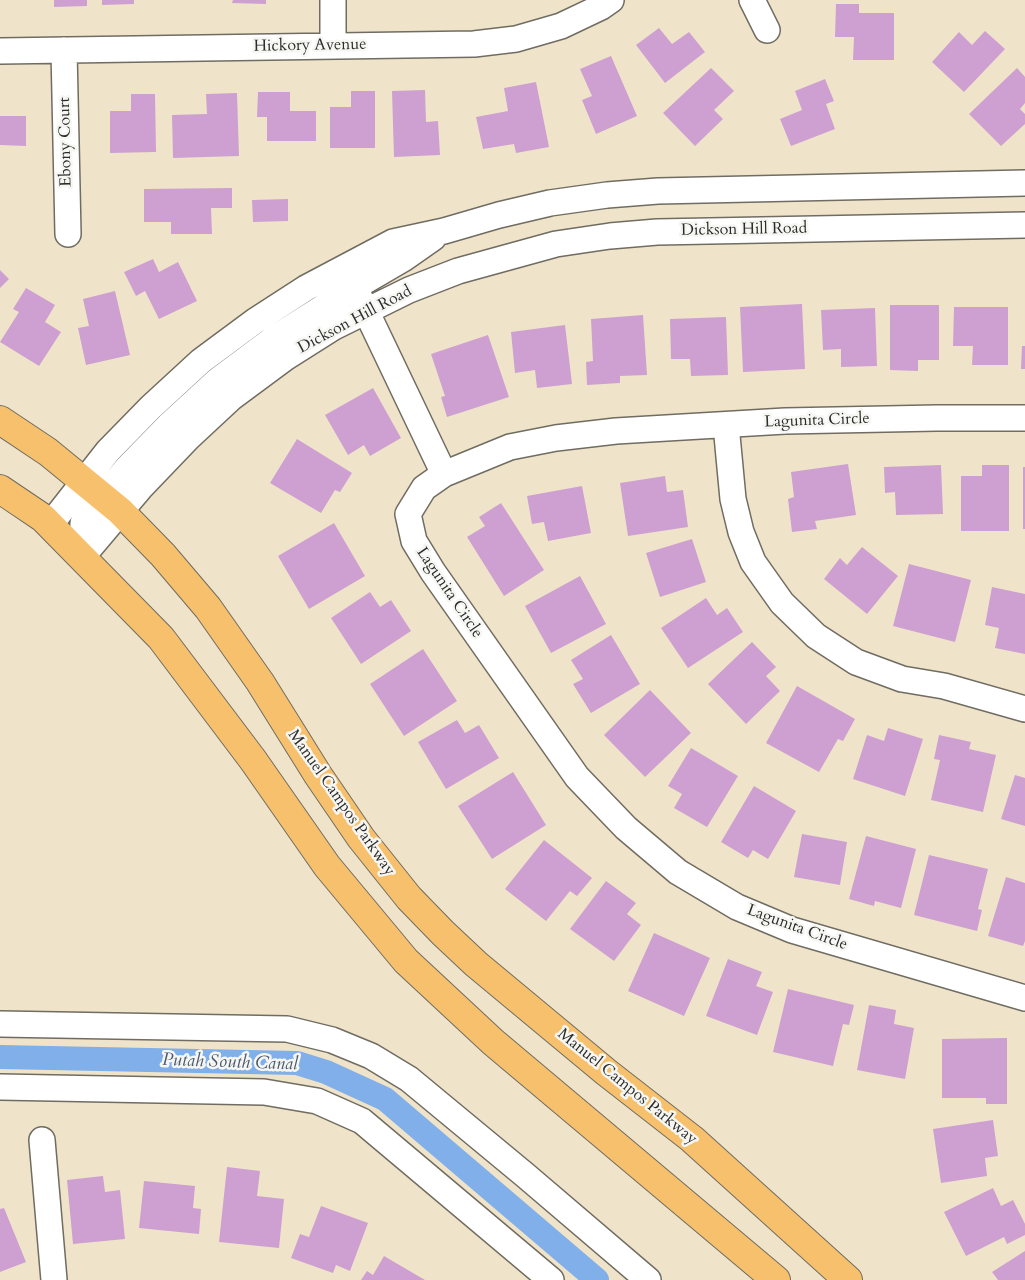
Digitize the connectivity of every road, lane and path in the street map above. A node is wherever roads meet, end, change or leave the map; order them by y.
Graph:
1 (333, 0) edge
2 (611, 0) edge
3 (752, 0) edge
4 (767, 30) dead end
5 (333, 45) junction
6 (64, 50) junction
7 (0, 51) edge
8 (1025, 183) edge
9 (1025, 224) edge
10 (444, 231) junction
11 (68, 234) dead end
12 (355, 287) junction
13 (366, 310) junction
14 (1025, 418) edge
15 (0, 420) edge
16 (726, 425) junction
17 (444, 474) junction
18 (0, 489) edge
19 (102, 496) junction
20 (50, 525) junction
21 (82, 556) junction
22 (1025, 709) edge
23 (1025, 998) edge
24 (0, 1024) edge
25 (0, 1087) edge
26 (42, 1140) dead end
27 (54, 1280) edge
28 (551, 1280) edge
29 (648, 1280) edge
30 (776, 1280) edge
31 (848, 1280) edge

1 - 5 street
2 - 5 street, Hickory Avenue
3 - 4 street
5 - 6 street, Hickory Avenue
6 - 7 street, Hickory Avenue
6 - 11 street, Ebony Court
8 - 10 street, Dickson Hill Road
9 - 13 street, Dickson Hill Road
10 - 12 street, Dickson Hill Road
10 - 19 street, Dickson Hill Road
12 - 13 street
12 - 19 street, Dickson Hill Road
13 - 17 street
13 - 19 street, Dickson Hill Road
14 - 16 street, Lagunita Circle
15 - 19 main road, Manuel Campos Parkway
16 - 17 street, Lagunita Circle
16 - 22 street
17 - 23 street, Lagunita Circle
18 - 20 main road
19 - 20 street, Dickson Hill Road
19 - 21 street, Dickson Hill Road
19 - 31 main road, Manuel Campos Parkway
20 - 21 main road
21 - 30 main road
24 - 29 street
25 - 28 street
26 - 27 street

